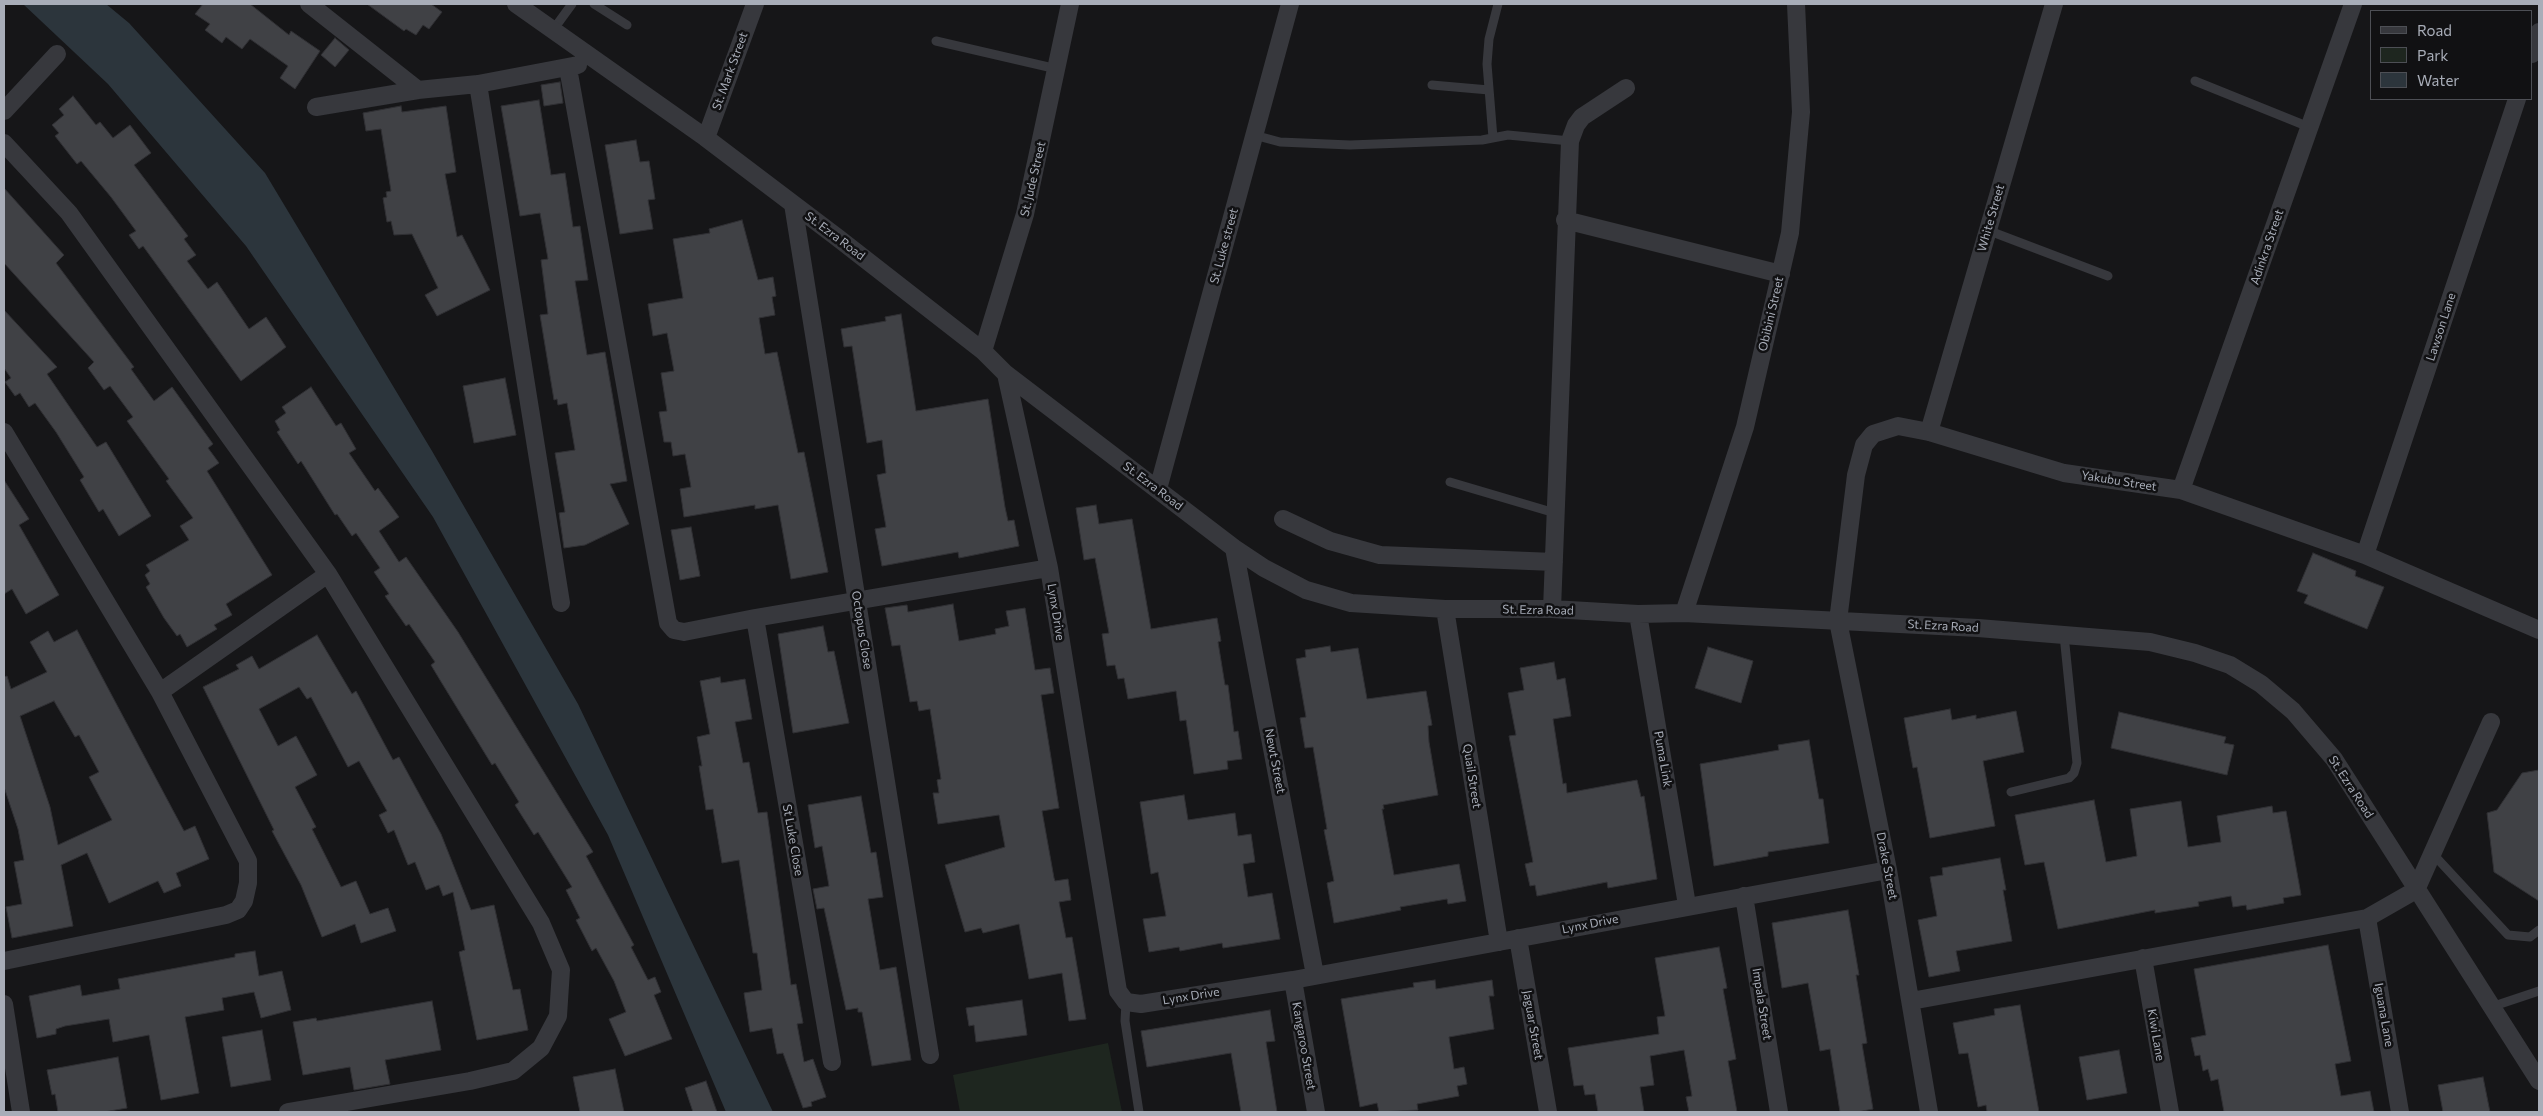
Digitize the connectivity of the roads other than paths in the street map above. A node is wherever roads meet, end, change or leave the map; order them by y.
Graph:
1 (309, 4) edge
2 (516, 4) edge
3 (572, 4) edge
4 (594, 4) edge
5 (755, 4) edge
6 (1070, 4) edge
7 (1290, 4) edge
8 (1498, 4) edge
9 (1796, 4) edge
10 (2054, 4) edge
11 (2353, 4) edge
12 (627, 25) dead end
13 (553, 30) junction
14 (2539, 32) edge
15 (936, 41) dead end
16 (2533, 51) edge
17 (57, 54) dead end
18 (595, 60) junction
19 (568, 68) junction
20 (1058, 69) junction
21 (2195, 81) dead end
22 (478, 84) junction
23 (1432, 85) dead end
24 (1626, 88) dead end
25 (418, 90) junction
26 (1489, 90) junction
27 (2517, 100) edge
28 (316, 107) dead end
29 (4, 111) edge
30 (2309, 127) junction
31 (1254, 135) junction
32 (706, 138) junction
33 (1493, 138) junction
34 (1570, 142) junction
35 (4, 143) edge
36 (793, 204) junction
37 (1565, 220) junction
38 (1988, 230) junction
39 (1780, 274) junction
40 (2108, 276) dead end
41 (983, 352) junction
42 (1006, 374) junction
43 (4, 432) edge
44 (1929, 432) junction
45 (1450, 482) dead end
46 (1158, 489) junction
47 (2181, 490) junction
48 (1555, 513) junction
49 (1283, 519) dead end
50 (1234, 548) junction
51 (2365, 555) junction
52 (1554, 562) junction
53 (1049, 568) junction
54 (328, 574) junction
55 (857, 601) junction
56 (561, 603) dead end
57 (1445, 609) junction
58 (1552, 609) junction
59 (1684, 613) junction
60 (1638, 614) junction
61 (755, 618) junction
62 (1838, 621) junction
63 (2539, 630) edge
64 (2064, 635) junction
65 (160, 692) junction
66 (2491, 722) dead end
67 (2012, 792) dead end
68 (2432, 854) junction
69 (1888, 870) junction
70 (2416, 890) junction
71 (1744, 896) junction
72 (1687, 905) junction
73 (2367, 918) junction
74 (2539, 930) edge
75 (1518, 938) junction
76 (1499, 942) junction
77 (2143, 958) junction
78 (4, 961) edge
79 (1315, 975) junction
80 (1293, 980) junction
81 (2539, 991) edge
82 (1911, 1001) junction
83 (1126, 1002) junction
84 (4, 1004) edge
85 (2491, 1007) junction
86 (930, 1055) dead end
87 (832, 1062) dead end
88 (2539, 1081) edge
89 (22, 1112) edge
90 (288, 1112) edge
91 (1139, 1112) edge
92 (1316, 1112) edge
93 (1548, 1112) edge
94 (1780, 1112) edge
95 (1928, 1112) edge
96 (2170, 1112) edge
97 (2400, 1112) edge

1 - 25 street
2 - 13 street, St. Ezra Road
3 - 13 lane
4 - 12 lane
5 - 32 street, St. Mark Street
6 - 20 street, St. Jude Street
7 - 31 street, St. Luke street
8 - 26 lane
9 - 39 street, Obibini Street
10 - 38 street, White Street
11 - 30 street, Adinkra Street
13 - 18 street, St. Ezra Road
14 - 16 street
15 - 20 lane
17 - 29 street
18 - 19 street
18 - 32 street, St. Ezra Road
19 - 22 street
19 - 61 street
20 - 41 street, St. Jude Street
21 - 30 lane
22 - 25 street
22 - 56 street
23 - 26 lane
24 - 34 street
25 - 28 street
26 - 33 lane
27 - 51 street, Lawson Lane
30 - 47 street, Adinkra Street
31 - 33 lane
31 - 46 street, St. Luke street
32 - 36 street, St. Ezra Road
33 - 34 lane
34 - 37 street
35 - 54 street
36 - 41 street, St. Ezra Road
36 - 55 street, Octopus Close
37 - 39 street
37 - 48 street
38 - 40 lane
38 - 44 street, White Street
39 - 59 street, Obibini Street
41 - 42 street, St. Ezra Road
42 - 46 street, St. Ezra Road
42 - 53 street, Lynx Drive
43 - 65 street
44 - 47 street, Yakubu Street
44 - 62 street, Yakubu Street
45 - 48 lane
46 - 50 street, St. Ezra Road
47 - 51 street, Yakubu Street
48 - 52 street
49 - 52 street
50 - 57 street, St. Ezra Road
50 - 79 street, Newt Street
51 - 63 street, Yakubu Street
52 - 58 street
53 - 55 street
53 - 83 street, Lynx Drive
54 - 65 street
54 - 90 street
55 - 61 street
55 - 86 street, Octopus Close
57 - 58 street, St. Ezra Road
57 - 76 street, Quail Street
58 - 60 street, St. Ezra Road
59 - 60 street, St. Ezra Road
59 - 62 street, St. Ezra Road
60 - 72 street, Puma Link
61 - 87 street, St Luke Close
62 - 64 street, St. Ezra Road
62 - 69 street, Drake Street
64 - 67 lane
64 - 70 street, St. Ezra Road
65 - 78 street
66 - 68 street
68 - 70 street
68 - 74 lane
69 - 71 street, Lynx Drive
69 - 82 street, Drake Street
70 - 73 street
70 - 85 street, St. Ezra Road
71 - 72 street, Lynx Drive
71 - 94 street, Impala Street
72 - 75 street, Lynx Drive
73 - 77 street
73 - 97 street, Iguana Lane
75 - 76 street, Lynx Drive
75 - 93 street, Jaguar Street
76 - 79 street, Lynx Drive
77 - 82 street
77 - 96 street, Kiwi Lane
79 - 80 street, Lynx Drive
80 - 83 street, Lynx Drive
80 - 92 street, Kangaroo Street
81 - 85 lane
82 - 95 street, Drake Street
83 - 91 lane
84 - 89 street
85 - 88 street, St. Ezra Road

